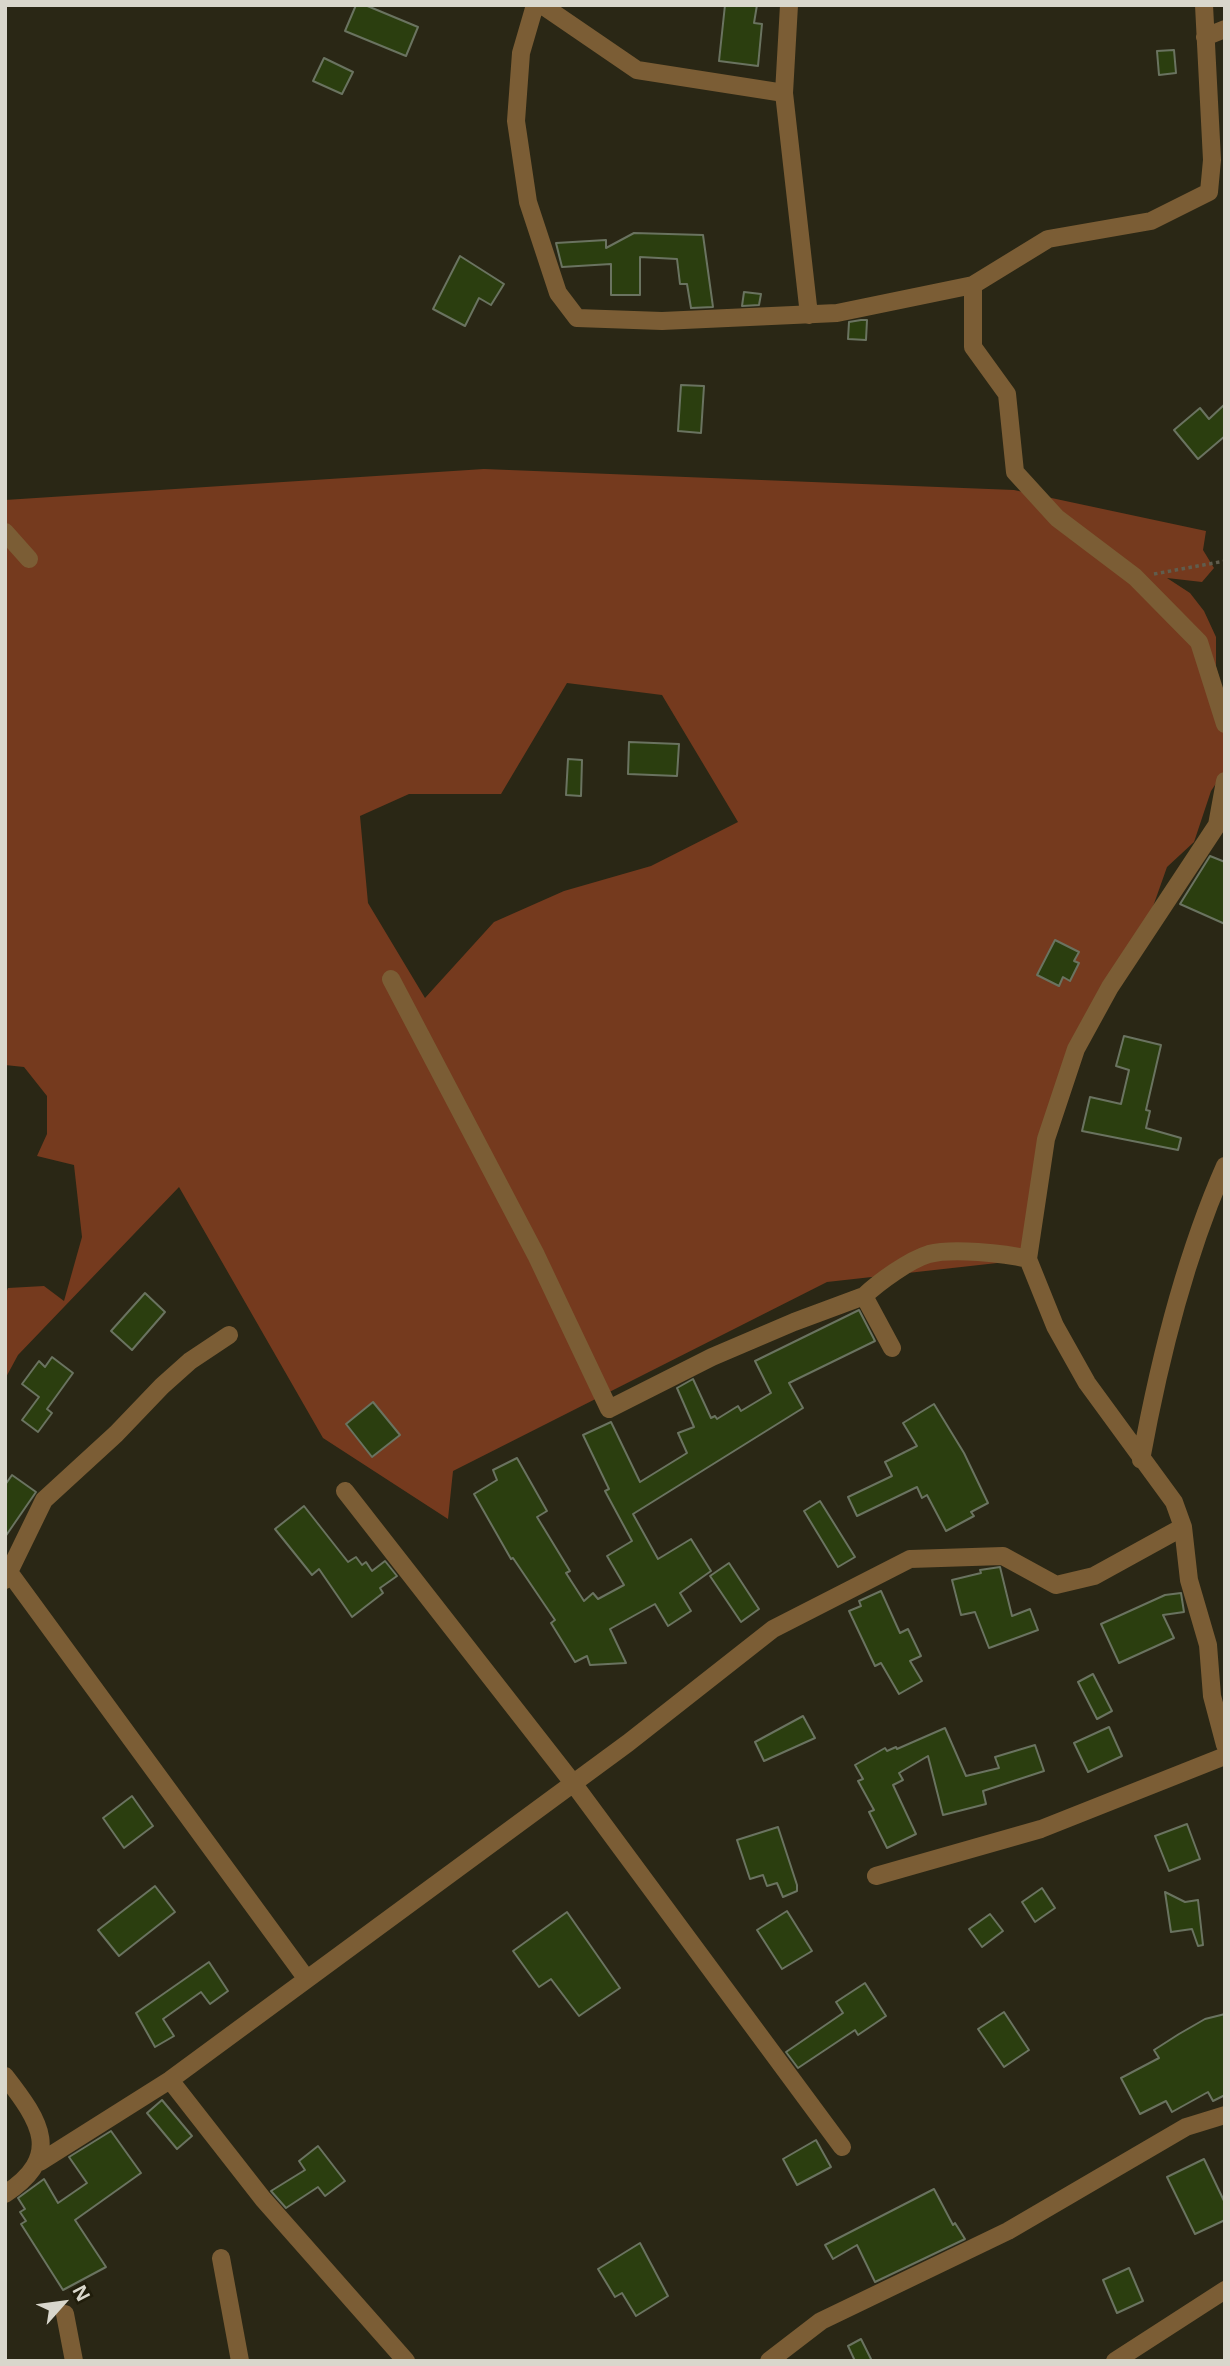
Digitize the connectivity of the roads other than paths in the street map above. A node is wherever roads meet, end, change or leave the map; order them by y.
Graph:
1 (535, 5) edge
2 (542, 5) edge
3 (789, 5) edge
4 (1204, 5) edge
5 (1225, 29) edge
6 (1205, 37) junction
7 (784, 93) junction
8 (973, 285) junction
9 (809, 315) junction
10 (5, 532) edge
11 (29, 559) dead end
12 (1225, 724) edge
13 (1225, 781) edge
14 (391, 979) dead end
15 (1225, 1166) edge
16 (1028, 1259) junction
17 (864, 1296) junction
18 (229, 1335) dead end
19 (892, 1348) dead end
20 (1142, 1460) junction
21 (345, 1491) dead end
22 (1183, 1527) junction
23 (7, 1576) edge
24 (1225, 1745) edge
25 (1225, 1756) edge
26 (573, 1783) junction
27 (876, 1876) dead end
28 (306, 1978) junction
29 (5, 2076) edge
30 (170, 2080) junction
31 (1225, 2115) edge
32 (842, 2147) dead end
33 (40, 2162) junction
34 (5, 2194) edge
35 (222, 2258) dead end
36 (1225, 2290) edge
37 (65, 2315) dead end
38 (74, 2361) edge
39 (240, 2361) edge
40 (406, 2361) edge
41 (769, 2361) edge
42 (1115, 2361) edge

1 - 9 street
2 - 7 street
3 - 7 street
4 - 6 street
5 - 6 street
6 - 8 street
7 - 9 street
8 - 9 street
8 - 12 street
10 - 11 street
13 - 16 street
14 - 17 street
15 - 20 street
16 - 17 street
16 - 20 street
17 - 19 street
18 - 23 street
20 - 22 street
21 - 26 street
22 - 24 street
22 - 26 street
23 - 28 street
25 - 27 street
26 - 28 street
26 - 32 street
28 - 30 street
29 - 33 street
30 - 33 street
30 - 40 street
31 - 41 street
33 - 34 street
35 - 39 street
36 - 42 street
37 - 38 street

